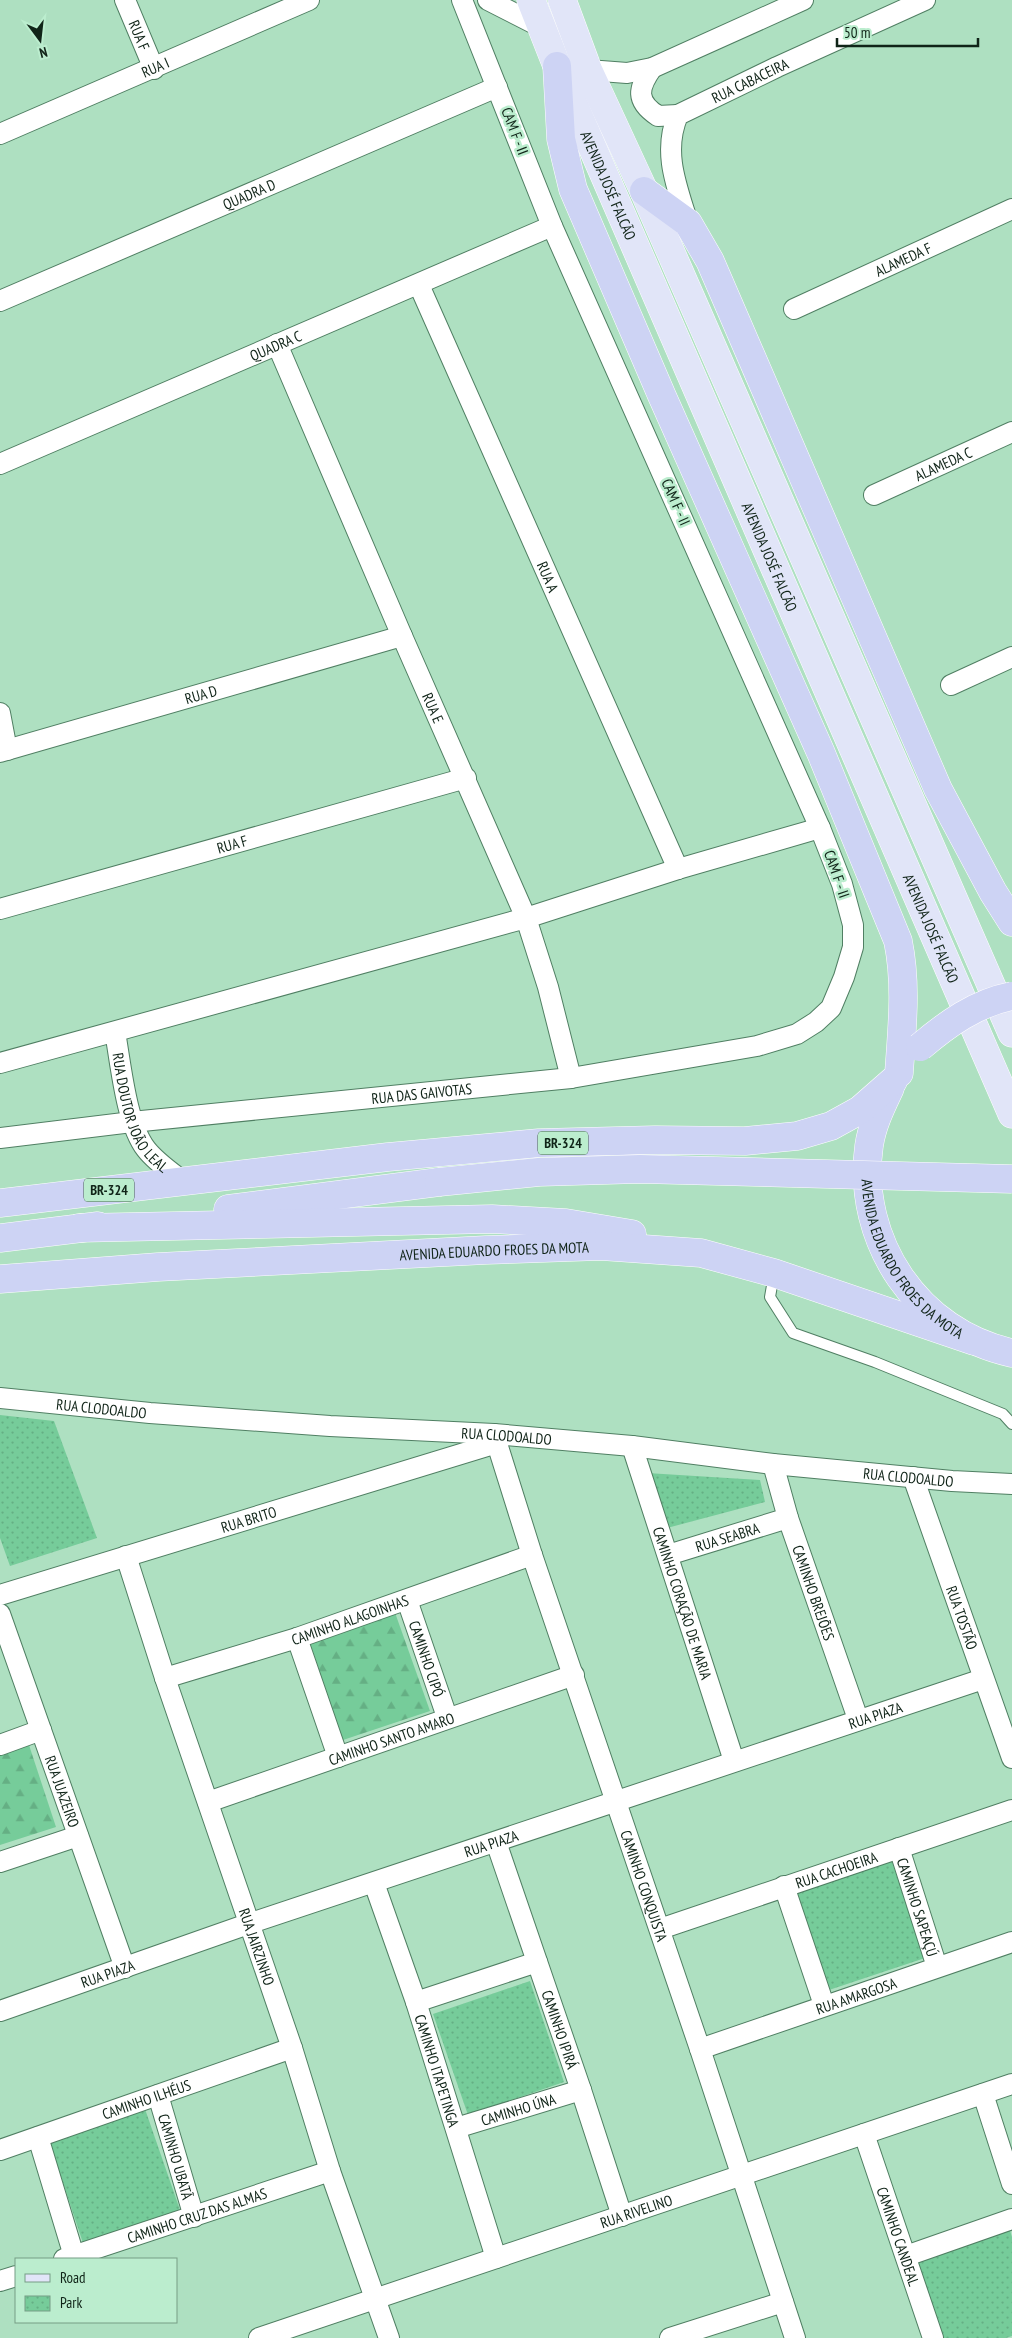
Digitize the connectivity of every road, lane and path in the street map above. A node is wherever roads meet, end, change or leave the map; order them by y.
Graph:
1 (126, 0) edge
2 (309, 0) edge
3 (462, 0) edge
4 (488, 0) edge
5 (531, 0) edge
6 (562, 0) edge
7 (803, 0) edge
8 (925, 0) edge
9 (282, 6) edge
10 (543, 28) junction
11 (557, 66) junction
12 (652, 68) junction
13 (154, 69) junction
14 (588, 70) junction
15 (497, 87) junction
16 (678, 115) junction
17 (0, 134) edge
18 (644, 191) junction
19 (1012, 209) edge
20 (688, 224) junction
21 (552, 226) junction
22 (419, 285) junction
23 (0, 301) edge
24 (794, 309) dead end
25 (277, 344) junction
26 (1012, 432) edge
27 (0, 464) edge
28 (874, 495) dead end
29 (402, 636) junction
30 (1012, 657) edge
31 (951, 685) dead end
32 (0, 713) edge
33 (4, 751) edge
34 (466, 778) junction
35 (820, 828) junction
36 (678, 869) junction
37 (0, 910) edge
38 (526, 918) junction
39 (1012, 922) edge
40 (1012, 996) edge
41 (831, 1008) joint
42 (115, 1032) junction
43 (1012, 1033) edge
44 (0, 1062) edge
45 (896, 1077) junction
46 (571, 1078) junction
47 (1012, 1114) edge
48 (132, 1122) junction
49 (0, 1138) edge
50 (1012, 1178) edge
51 (184, 1182) junction
52 (0, 1203) edge
53 (79, 1228) junction
54 (0, 1238) edge
55 (701, 1253) junction
56 (774, 1272) junction
57 (0, 1279) edge
58 (999, 1351) edge
59 (0, 1398) edge
60 (1012, 1424) edge
61 (495, 1438) junction
62 (632, 1446) junction
63 (773, 1464) junction
64 (913, 1477) junction
65 (1012, 1484) edge
66 (788, 1518) junction
67 (532, 1555) junction
68 (126, 1556) junction
69 (668, 1556) junction
70 (2, 1589) edge
71 (407, 1600) junction
72 (0, 1614) edge
73 (297, 1638) junction
74 (574, 1674) junction
75 (165, 1678) junction
76 (983, 1679) junction
77 (447, 1717) junction
78 (858, 1719) junction
79 (41, 1730) junction
80 (0, 1745) edge
81 (338, 1757) junction
82 (1012, 1758) edge
83 (734, 1761) junction
84 (616, 1801) junction
85 (208, 1802) junction
86 (1012, 1810) edge
87 (78, 1836) junction
88 (496, 1842) junction
89 (899, 1848) junction
90 (0, 1862) edge
91 (374, 1883) junction
92 (784, 1886) junction
93 (248, 1924) junction
94 (660, 1929) junction
95 (1012, 1942) edge
96 (537, 1962) junction
97 (937, 1967) junction
98 (125, 1968) junction
99 (416, 2002) junction
100 (824, 2005) junction
101 (1, 2007) edge
102 (292, 2048) junction
103 (700, 2049) junction
104 (1012, 2084) edge
105 (581, 2090) junction
106 (983, 2094) junction
107 (158, 2095) junction
108 (456, 2128) junction
109 (864, 2134) junction
110 (38, 2137) junction
111 (0, 2150) edge
112 (330, 2171) junction
113 (741, 2174) junction
114 (1012, 2184) edge
115 (622, 2216) junction
116 (194, 2217) junction
117 (1012, 2219) edge
118 (906, 2256) junction
119 (69, 2258) edge
120 (496, 2258) junction
121 (15, 2276) edge
122 (0, 2281) edge
123 (376, 2299) junction
124 (783, 2302) junction
125 (259, 2338) edge
126 (389, 2338) edge
127 (670, 2338) edge
128 (795, 2338) edge
129 (933, 2338) edge

1 - 13 street, RUA F
2 - 9 street, RUA I
3 - 15 street, CAM F - II
4 - 10 street
5 - 10 main road, AVENIDA JOSÉ FALCÃO
6 - 14 main road, AVENIDA JOSÉ FALCÃO
7 - 12 street
8 - 16 street, RUA CABACEIRA
9 - 13 street, RUA I
10 - 11 main road, AVENIDA JOSÉ FALCÃO
11 - 45 highway
11 - 47 main road, AVENIDA JOSÉ FALCÃO
12 - 14 street
12 - 16 street
13 - 17 street, RUA I
14 - 18 main road, AVENIDA JOSÉ FALCÃO
15 - 21 street, CAM F - II
15 - 23 street, QUADRA D
16 - 20 street
18 - 20 highway
18 - 43 main road, AVENIDA JOSÉ FALCÃO
19 - 24 street, ALAMEDA F
20 - 39 highway
21 - 22 street, QUADRA C
21 - 35 street, CAM F - II
22 - 25 street, QUADRA C
22 - 36 street, RUA A
25 - 27 street, QUADRA C
25 - 29 street, RUA E
26 - 28 street, ALAMEDA C
29 - 33 street, RUA D
29 - 34 street, RUA E
30 - 31 street
32 - 33 street
34 - 37 street, RUA F
34 - 38 street, RUA E
35 - 36 street
35 - 41 street, CAM F - II
36 - 38 street
38 - 42 street
38 - 46 street, RUA E
40 - 45 highway, AVENIDA EDUARDO FROES DA MOTA, bridge
41 - 46 street, RUA DAS GAIVOTAS
42 - 44 street
42 - 48 street, RUA DOUTOR JOÃO LEAL
45 - 51 highway, AVENIDA EDUARDO FROES DA MOTA / BR-324
45 - 58 highway, AVENIDA EDUARDO FROES DA MOTA
46 - 48 street, RUA DAS GAIVOTAS
48 - 49 street, RUA DAS GAIVOTAS
48 - 51 street, RUA DOUTOR JOÃO LEAL
50 - 53 highway, BR-324, bridge
51 - 52 highway, AVENIDA EDUARDO FROES DA MOTA / BR-324
53 - 54 highway, BR-324
53 - 55 highway, BR-324
55 - 56 highway, AVENIDA EDUARDO FROES DA MOTA / BR-324
55 - 57 highway, AVENIDA EDUARDO FROES DA MOTA
56 - 58 highway, AVENIDA EDUARDO FROES DA MOTA / BR-324
56 - 60 lane
59 - 61 street, RUA CLODOALDO
61 - 62 street, RUA CLODOALDO
61 - 67 street, CAMINHO CONQUISTA
61 - 68 street, RUA BRITO
62 - 63 street, RUA CLODOALDO
62 - 69 street, CAMINHO CORAÇÃO DE MARIA
63 - 64 street, RUA CLODOALDO
63 - 66 street, CAMINHO BREJÕES
64 - 65 street, RUA CLODOALDO
64 - 76 street, RUA TOSTÃO
66 - 69 street, RUA SEABRA
66 - 78 street, CAMINHO BREJÕES
67 - 71 street, CAMINHO ALAGOINHAS
67 - 74 street, CAMINHO CONQUISTA
68 - 70 street, RUA BRITO
68 - 75 street, RUA JAIRZINHO
69 - 83 street, CAMINHO CORAÇÃO DE MARIA
71 - 73 street, CAMINHO ALAGOINHAS
71 - 77 street, CAMINHO CIPÓ
72 - 79 street, RUA JUAZEIRO
73 - 75 street, CAMINHO ALAGOINHAS
73 - 81 street
74 - 77 street, CAMINHO SANTO AMARO
74 - 84 street, CAMINHO CONQUISTA
75 - 85 street, RUA JAIRZINHO
76 - 78 street, RUA PIAZA
76 - 82 street, RUA TOSTÃO
77 - 81 street, CAMINHO SANTO AMARO
78 - 83 street, RUA PIAZA
79 - 80 street
79 - 87 street, RUA JUAZEIRO
81 - 85 street, CAMINHO SANTO AMARO
83 - 84 street, RUA PIAZA
84 - 88 street, RUA PIAZA
84 - 94 street, CAMINHO CONQUISTA
85 - 93 street, RUA JAIRZINHO
86 - 89 street, RUA CACHOEIRA
87 - 90 street
87 - 98 street, RUA JUAZEIRO
88 - 91 street, RUA PIAZA
88 - 96 street, CAMINHO IPIRÁ
89 - 92 street, RUA CACHOEIRA
89 - 97 street, CAMINHO SAPEAÇÚ
91 - 93 street, RUA PIAZA
91 - 99 street, CAMINHO ITAPETINGA
92 - 94 street, RUA CACHOEIRA
92 - 100 street
93 - 98 street, RUA PIAZA
93 - 102 street, RUA JAIRZINHO
94 - 103 street, CAMINHO CONQUISTA
95 - 97 street, RUA AMARGOSA
96 - 99 street
96 - 105 street, CAMINHO IPIRÁ
97 - 100 street, RUA AMARGOSA
98 - 101 street, RUA PIAZA
99 - 108 street, CAMINHO ITAPETINGA
100 - 103 street, RUA AMARGOSA
102 - 107 street, CAMINHO ILHÉUS
102 - 112 street, RUA JAIRZINHO
103 - 113 street, CAMINHO CONQUISTA
104 - 106 street, RUA RIVELINO
105 - 108 street, CAMINHO ÚNA
105 - 115 street, CAMINHO IPIRÁ
106 - 109 street, RUA RIVELINO
106 - 114 street
107 - 110 street, CAMINHO ILHÉUS
107 - 116 street, CAMINHO UBATÃ
108 - 120 street, CAMINHO ITAPETINGA
109 - 113 street, RUA RIVELINO
109 - 118 street, CAMINHO CANDEAL
110 - 111 street, CAMINHO ILHÉUS
110 - 119 street
112 - 116 street, CAMINHO CRUZ DAS ALMAS
112 - 123 street, RUA JAIRZINHO
113 - 115 street, RUA RIVELINO
113 - 124 street, CAMINHO CONQUISTA
115 - 120 street, RUA RIVELINO
116 - 119 street, CAMINHO CRUZ DAS ALMAS
117 - 118 street
118 - 129 street, CAMINHO CANDEAL
120 - 123 street, RUA RIVELINO
121 - 122 street
123 - 125 street, RUA RIVELINO
123 - 126 street, RUA JAIRZINHO
124 - 127 street
124 - 128 street, CAMINHO CONQUISTA

